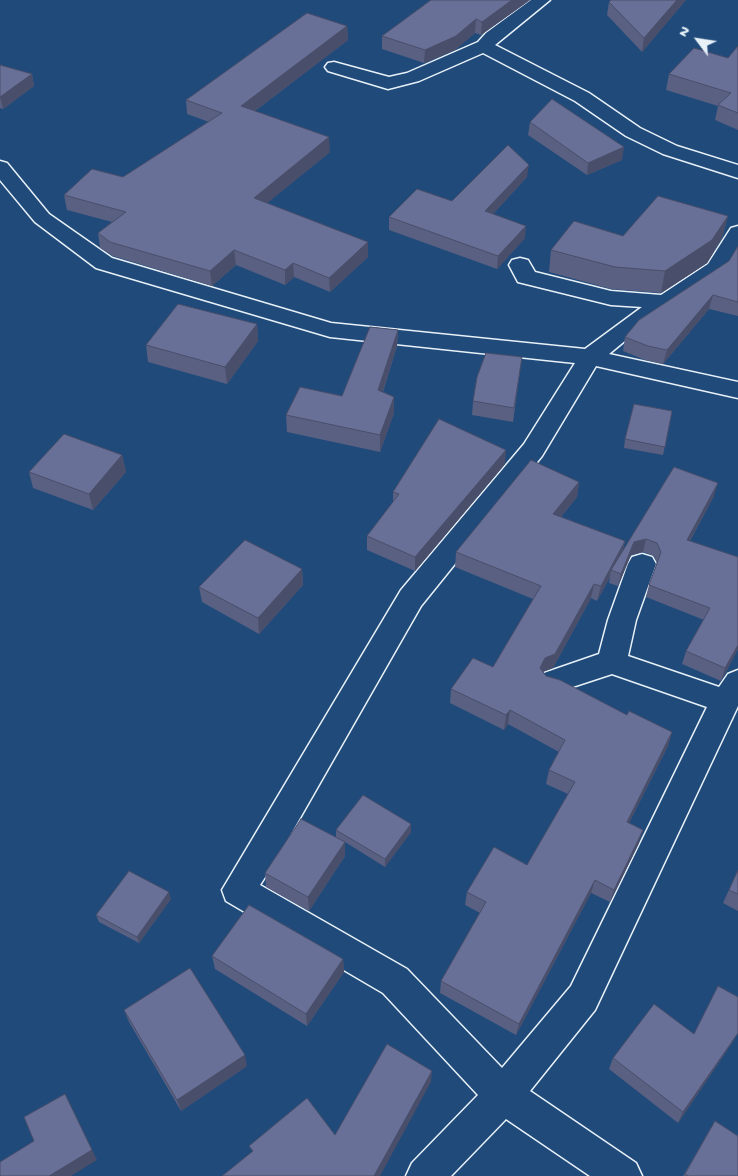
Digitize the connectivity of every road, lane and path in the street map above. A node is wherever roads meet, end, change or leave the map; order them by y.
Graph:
1 (542, 0) edge
2 (484, 46) junction
3 (334, 67) dead end
4 (0, 167) edge
5 (738, 172) edge
6 (738, 232) edge
7 (520, 265) dead end
8 (665, 302) junction
9 (590, 357) junction
10 (738, 390) edge
11 (642, 564) dead end
12 (612, 662) junction
13 (554, 681) edge
14 (731, 691) edge
15 (503, 1095) junction
16 (425, 1176) edge
17 (623, 1176) edge

1 - 2 street
2 - 3 street
2 - 5 street
4 - 9 street
6 - 8 street
7 - 8 street
8 - 9 street
9 - 10 street
9 - 15 street
11 - 12 street
12 - 13 street
12 - 14 street
14 - 15 street
15 - 16 street
15 - 17 street

